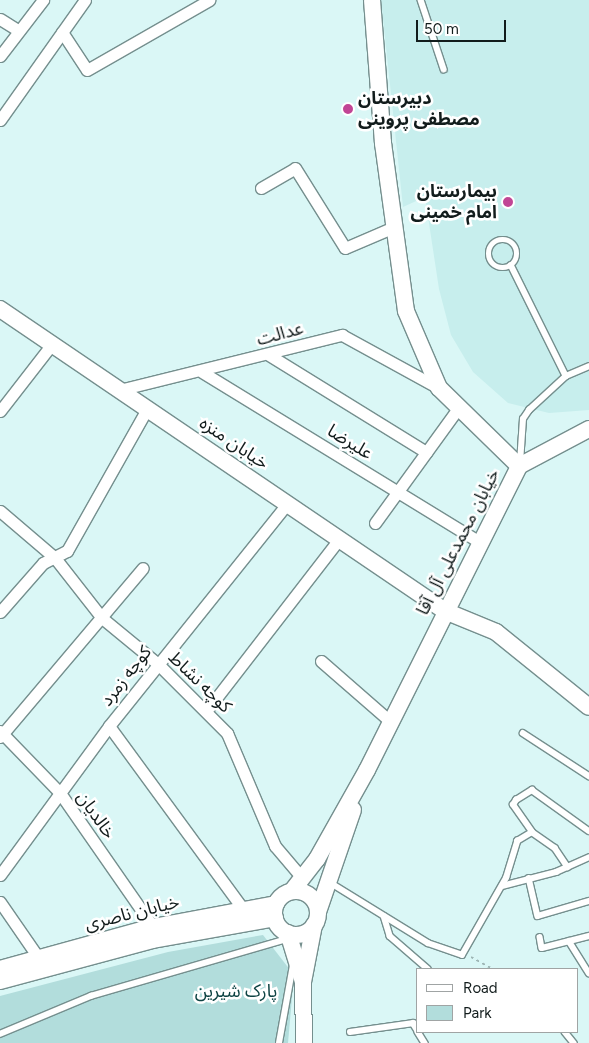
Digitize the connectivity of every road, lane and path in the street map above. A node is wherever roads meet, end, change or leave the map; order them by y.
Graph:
1 (43, 0) edge
2 (85, 0) edge
3 (209, 0) edge
4 (372, 0) edge
5 (421, 0) edge
6 (0, 19) edge
7 (19, 31) junction
8 (62, 32) junction
9 (0, 56) edge
10 (444, 69) dead end
11 (0, 120) edge
12 (260, 188) dead end
13 (394, 227) junction
14 (511, 265) junction
15 (0, 309) edge
16 (52, 344) junction
17 (268, 355) junction
18 (589, 366) edge
19 (202, 372) junction
20 (566, 376) junction
21 (439, 388) junction
22 (119, 390) junction
23 (459, 407) junction
24 (147, 408) junction
25 (0, 411) edge
26 (589, 430) edge
27 (426, 452) junction
28 (520, 466) junction
29 (396, 492) junction
30 (287, 504) junction
31 (0, 511) edge
32 (375, 523) dead end
33 (339, 539) junction
34 (479, 542) junction
35 (55, 558) junction
36 (143, 568) dead end
37 (445, 611) junction
38 (0, 612) edge
39 (102, 618) junction
40 (321, 661) dead end
41 (158, 664) junction
42 (589, 707) edge
43 (207, 710) junction
44 (391, 722) junction
45 (109, 726) junction
46 (523, 733) dead end
47 (1, 734) edge
48 (367, 770) junction
49 (589, 776) edge
50 (60, 793) junction
51 (589, 831) edge
52 (532, 832) junction
53 (589, 857) edge
54 (568, 867) junction
55 (0, 875) edge
56 (529, 878) junction
57 (328, 881) junction
58 (297, 885) junction
59 (502, 886) junction
60 (589, 901) edge
61 (0, 902) edge
62 (242, 908) junction
63 (275, 911) junction
64 (384, 916) junction
65 (316, 918) junction
66 (153, 927) junction
67 (290, 936) junction
68 (589, 936) edge
69 (540, 937) dead end
70 (569, 941) junction
71 (462, 954) junction
72 (296, 956) junction
73 (38, 957) junction
74 (427, 968) edge
75 (491, 968) edge
76 (0, 969) edge
77 (589, 973) edge
78 (0, 980) edge
79 (303, 982) junction
80 (416, 1028) edge
81 (350, 1032) dead end
82 (566, 1033) edge
83 (0, 1034) edge
84 (279, 1043) edge
85 (304, 1043) edge
86 (574, 1043) edge

1 - 7 street
2 - 8 street
3 - 8 street
4 - 13 street, خیابان محمدعلی آل آقا
5 - 10 lane
6 - 7 street
7 - 9 street
8 - 11 street
12 - 13 street
13 - 21 street, خیابان محمدعلی آل آقا
14 - 14 lane
14 - 20 lane
15 - 16 street, خیابان منزه
16 - 22 street, خیابان منزه
16 - 25 street
17 - 19 street, عدالت
17 - 21 street, عدالت
17 - 27 street
18 - 20 lane
19 - 22 street, عدالت
19 - 29 street, علیرضا
20 - 28 lane
21 - 23 street, خیابان محمدعلی آل آقا
22 - 24 street, خیابان منزه
23 - 27 street
23 - 28 street, خیابان محمدعلی آل آقا
24 - 30 street, خیابان منزه
24 - 35 street
26 - 28 street
27 - 29 street
28 - 34 street, خیابان محمدعلی آل آقا
29 - 32 street
29 - 34 street, علیرضا
30 - 33 street, خیابان منزه
30 - 41 street, کوچه زمرد
31 - 35 street, کوچه نشاط
33 - 37 street, خیابان منزه
33 - 43 street
34 - 37 street, خیابان محمدعلی آل آقا
35 - 38 street
35 - 39 street, کوچه نشاط
36 - 39 street
37 - 42 street, خیابان منزه
37 - 44 street, خیابان محمدعلی آل آقا
39 - 41 street, کوچه نشاط
39 - 47 street
40 - 44 street
41 - 43 street, کوچه نشاط
41 - 45 street, کوچه زمرد
43 - 58 street, کوچه نشاط
44 - 48 street, خیابان محمدعلی آل آقا
45 - 50 street, کوچه زمرد
45 - 62 street
46 - 49 lane
47 - 50 street, خالدیان
48 - 57 street, خیابان محمدعلی آل آقا
48 - 58 street, خیابان محمدعلی آل آقا
50 - 55 street, کوچه زمرد
50 - 66 street, خالدیان
51 - 52 lane
52 - 54 lane
52 - 59 lane
53 - 54 lane
54 - 56 lane
56 - 59 lane
56 - 60 lane
57 - 64 lane
57 - 65 street, خیابان محمدعلی آل آقا
58 - 63 street
58 - 65 street
59 - 71 lane
61 - 73 street
62 - 63 street, خیابان ناصری
62 - 66 street, خیابان ناصری
63 - 67 street
63 - 78 street, خیابان ناصری
64 - 71 lane
64 - 74 lane
65 - 67 street
65 - 79 street, خیابان محمدعلی آل آقا
66 - 73 street, خیابان ناصری
67 - 72 street
67 - 83 lane
68 - 70 lane
69 - 70 lane
70 - 77 lane
71 - 75 path
72 - 79 street
72 - 84 lane
73 - 76 street, خیابان ناصری
79 - 85 street
80 - 81 lane
82 - 86 lane

